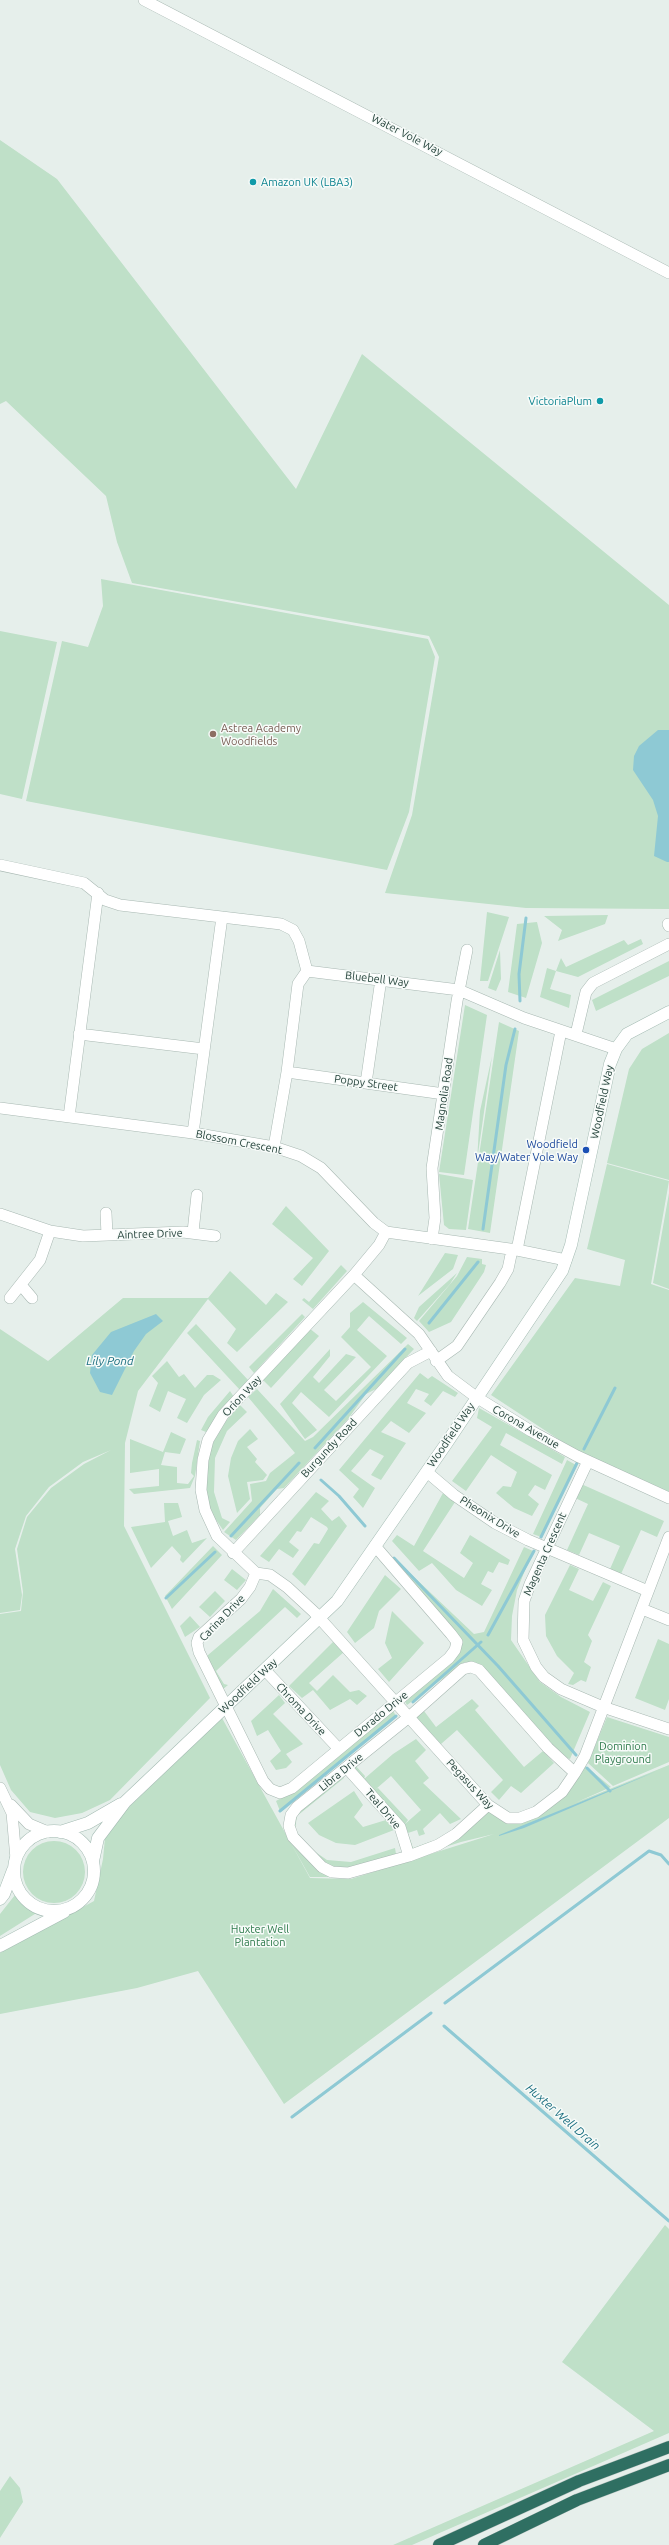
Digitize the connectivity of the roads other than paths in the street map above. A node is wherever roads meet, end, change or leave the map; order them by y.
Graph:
1 (144, 0) edge
2 (669, 273) edge
3 (0, 866) edge
4 (98, 893) junction
5 (222, 917) junction
6 (669, 944) edge
7 (467, 950) dead end
8 (307, 972) junction
9 (381, 979) junction
10 (459, 990) junction
11 (669, 1012) edge
12 (561, 1032) junction
13 (79, 1034) junction
14 (576, 1034) junction
15 (616, 1049) junction
16 (204, 1050) junction
17 (287, 1072) junction
18 (366, 1083) junction
19 (444, 1094) junction
20 (0, 1108) edge
21 (69, 1117) junction
22 (193, 1133) junction
23 (274, 1147) junction
24 (197, 1195) dead end
25 (106, 1213) dead end
26 (0, 1214) edge
27 (50, 1231) junction
28 (193, 1232) junction
29 (386, 1232) junction
30 (107, 1235) junction
31 (215, 1236) dead end
32 (432, 1239) junction
33 (514, 1250) junction
34 (566, 1260) junction
35 (354, 1275) junction
36 (21, 1285) junction
37 (10, 1298) dead end
38 (32, 1298) dead end
39 (434, 1356) junction
40 (476, 1398) junction
41 (588, 1461) junction
42 (427, 1472) junction
43 (669, 1498) edge
44 (669, 1537) edge
45 (375, 1546) junction
46 (546, 1548) junction
47 (233, 1552) junction
48 (256, 1573) junction
49 (648, 1591) junction
50 (642, 1609) junction
51 (320, 1619) junction
52 (669, 1620) edge
53 (265, 1670) junction
54 (396, 1703) junction
55 (226, 1706) junction
56 (603, 1707) junction
57 (408, 1717) junction
58 (669, 1728) edge
59 (338, 1748) junction
60 (347, 1768) junction
61 (575, 1773) junction
62 (2, 1792) edge
63 (125, 1802) junction
64 (488, 1805) junction
65 (48, 1832) junction
66 (60, 1832) junction
67 (409, 1856) junction
68 (94, 1861) junction
69 (15, 1862) junction
70 (0, 1899) edge
71 (70, 1909) junction
72 (0, 1946) edge
73 (669, 2447) edge
74 (669, 2465) edge
75 (439, 2545) edge
76 (484, 2545) edge

1 - 2 street, Water Vole Way
3 - 4 street
4 - 5 street
4 - 13 street
5 - 8 street
5 - 16 street
6 - 14 street
7 - 10 street, Magnolia Road
8 - 9 street, Bluebell Way
8 - 17 street
9 - 10 street, Bluebell Way
9 - 18 street
10 - 12 street, Bluebell Way
10 - 19 street, Magnolia Road
11 - 15 street, Woodfield Way
12 - 14 street, Bluebell Way
12 - 33 street, Burgundy Road
13 - 16 street
13 - 21 street
14 - 15 street, Bluebell Way
15 - 34 street, Woodfield Way
16 - 22 street
17 - 18 street, Poppy Street
17 - 23 street
18 - 19 street, Poppy Street
19 - 32 street, Magnolia Road
20 - 21 street, Blossom Crescent
21 - 22 street, Blossom Crescent
22 - 23 street, Blossom Crescent
23 - 29 street, Blossom Crescent
24 - 28 street, Aintree Drive
25 - 30 street, Aintree Drive
26 - 27 street, Aintree Drive
27 - 30 street, Aintree Drive
27 - 36 street
28 - 30 street, Aintree Drive
28 - 31 street, Aintree Drive
29 - 32 street, Blossom Crescent
29 - 35 street, Orion Way
32 - 33 street, Blossom Crescent
33 - 34 street, Blossom Crescent
33 - 39 street, Burgundy Road
34 - 40 street, Woodfield Way
35 - 39 street, Corona Avenue
35 - 47 street, Orion Way
36 - 37 street
36 - 38 street
39 - 40 street, Corona Avenue
39 - 47 street, Burgundy Road
40 - 41 street, Corona Avenue
40 - 42 street, Woodfield Way
41 - 43 street, Corona Avenue
41 - 46 street, Magenta Crescent
42 - 45 street, Woodfield Way
42 - 46 street, Pheonix Drive
44 - 49 street, Pegasus Way
45 - 51 street, Woodfield Way
45 - 54 street, Dorado Drive
46 - 49 street, Pheonix Drive
46 - 56 street, Magenta Crescent
47 - 48 street, Orion Way
48 - 51 street, Orion Way
48 - 55 street, Carina Drive
49 - 50 street, Pegasus Way
50 - 52 street
50 - 56 street, Pegasus Way
51 - 53 street, Woodfield Way
51 - 54 street, Pegasus Way
53 - 55 street, Woodfield Way
53 - 59 street, Chroma Drive
54 - 57 street, Pegasus Way
54 - 59 street, Dorado Drive
55 - 59 street, Dorado Drive
55 - 63 street, Woodfield Way
56 - 58 street, Magenta Crescent
56 - 61 street, Pegasus Way
57 - 60 street, Libra Drive
57 - 61 street, Libra Drive
57 - 64 street, Pegasus Way
60 - 67 street, Teal Drive
60 - 67 street, Libra Drive
61 - 64 street, Pegasus Way
62 - 65 street
62 - 69 street
63 - 66 street, Woodfield Way
63 - 68 street, Woodfield Way
64 - 67 street, Libra Drive
65 - 66 street
65 - 69 street
66 - 68 street
68 - 71 street
69 - 70 street
69 - 71 street
71 - 72 street
73 - 75 highway
74 - 76 highway

